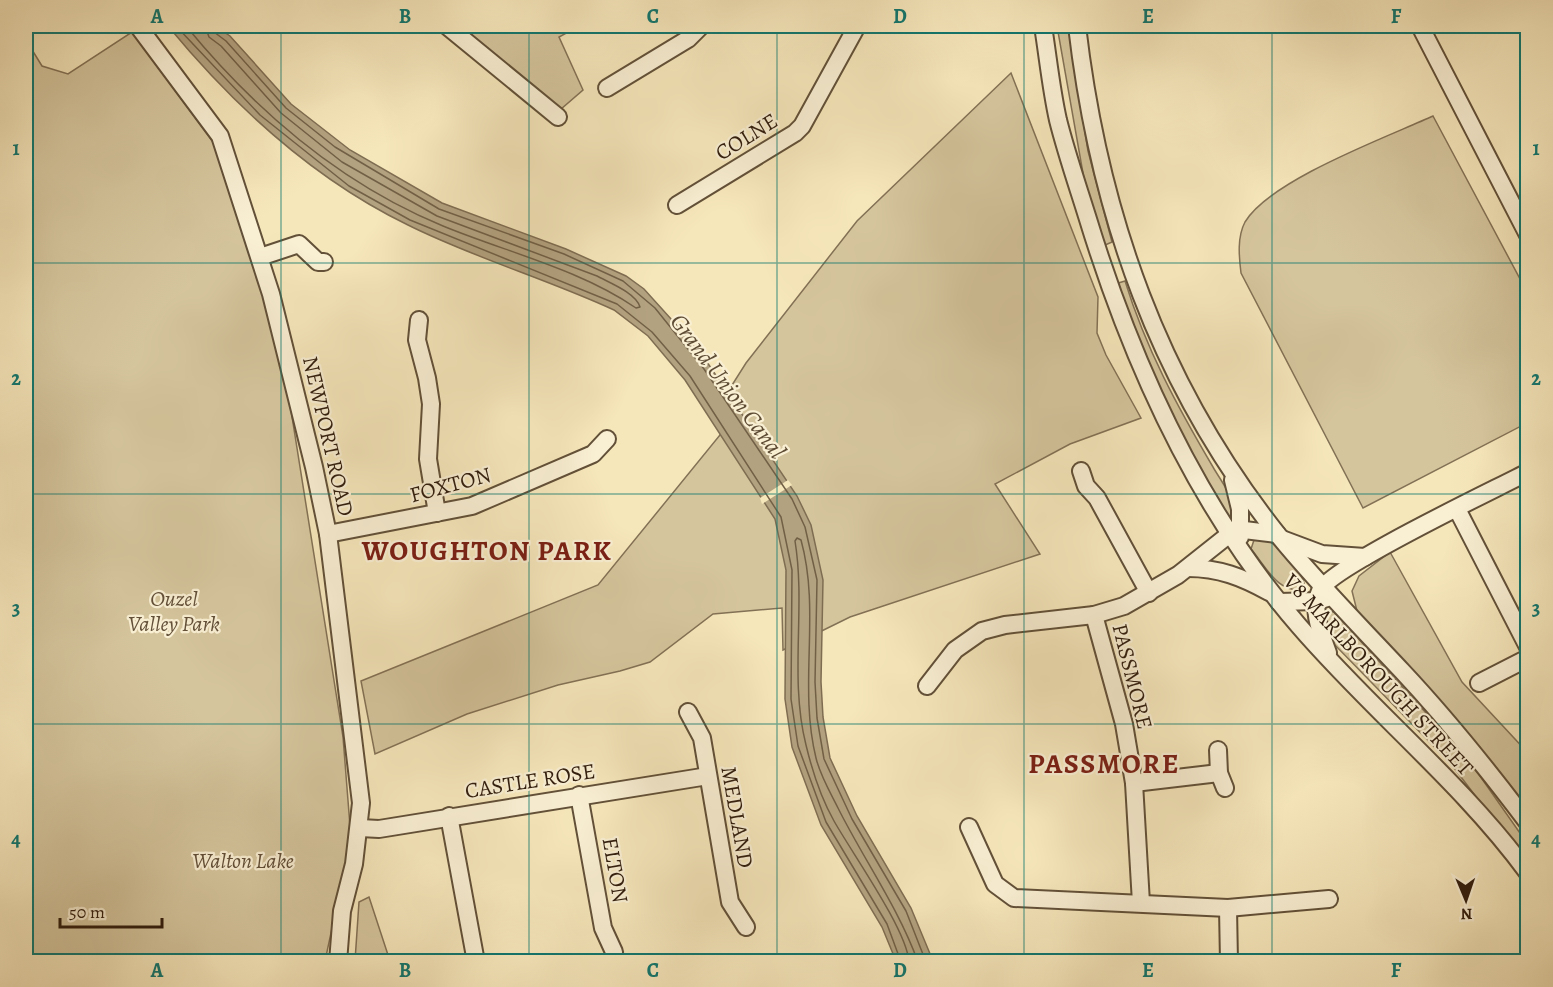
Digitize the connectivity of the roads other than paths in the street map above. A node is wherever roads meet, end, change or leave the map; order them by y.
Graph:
1 (138, 26) edge
2 (447, 26) edge
3 (701, 26) edge
4 (857, 26) edge
5 (1043, 26) edge
6 (1077, 26) edge
7 (1420, 26) edge
8 (607, 88) dead end
9 (558, 117) dead end
10 (676, 205) dead end
11 (1527, 235) edge
12 (260, 257) junction
13 (324, 262) dead end
14 (419, 320) dead end
15 (607, 440) dead end
16 (1228, 464) junction
17 (1081, 471) dead end
18 (1527, 472) edge
19 (1457, 509) junction
20 (437, 513) junction
21 (328, 534) junction
22 (1235, 534) junction
23 (1279, 536) junction
24 (1362, 559) junction
25 (1192, 565) junction
26 (1149, 593) junction
27 (1324, 594) junction
28 (1276, 598) junction
29 (1094, 615) junction
30 (1527, 647) edge
31 (1527, 658) edge
32 (1331, 662) junction
33 (1479, 683) dead end
34 (927, 686) dead end
35 (688, 712) dead end
36 (1218, 750) dead end
37 (708, 776) junction
38 (1134, 783) junction
39 (579, 795) junction
40 (449, 816) junction
41 (1527, 823) edge
42 (969, 827) dead end
43 (360, 828) junction
44 (1527, 873) edge
45 (1329, 899) dead end
46 (1141, 903) junction
47 (1228, 908) junction
48 (746, 927) dead end
49 (614, 952) dead end
50 (338, 962) edge
51 (476, 962) edge
52 (1229, 962) edge

1 - 12 street, NEWPORT ROAD
2 - 9 street
3 - 8 street
4 - 10 street, COLNE
5 - 22 street, V8 MARLBOROUGH STREET
6 - 16 street, V8 MARLBOROUGH STREET
7 - 11 street
12 - 13 street
12 - 21 street, NEWPORT ROAD
14 - 20 street
15 - 20 street, FOXTON
16 - 22 street
16 - 23 street, V8 MARLBOROUGH STREET
17 - 26 street, PASSMORE
18 - 19 street
19 - 24 street
19 - 30 street
20 - 21 street, FOXTON
21 - 43 street, NEWPORT ROAD
22 - 23 street
22 - 25 street, PASSMORE
22 - 28 street, V8 MARLBOROUGH STREET
23 - 24 street
23 - 27 street, V8 MARLBOROUGH STREET
24 - 27 street
25 - 26 street, PASSMORE
25 - 28 street
26 - 29 street, PASSMORE
27 - 28 street
27 - 32 street
27 - 41 street, V8 MARLBOROUGH STREET
28 - 32 street, V8 MARLBOROUGH STREET
29 - 34 street, PASSMORE
29 - 38 street, PASSMORE
31 - 33 street
32 - 44 street, V8 MARLBOROUGH STREET
35 - 37 street, MEDLAND
36 - 38 street
37 - 39 street, CASTLE ROSE
37 - 48 street, MEDLAND
38 - 46 street, PASSMORE
39 - 40 street, CASTLE ROSE
39 - 49 street, ELTON
40 - 43 street, CASTLE ROSE
40 - 51 street
42 - 46 street
43 - 50 street, NEWPORT ROAD
45 - 47 street
46 - 47 street
47 - 52 street

